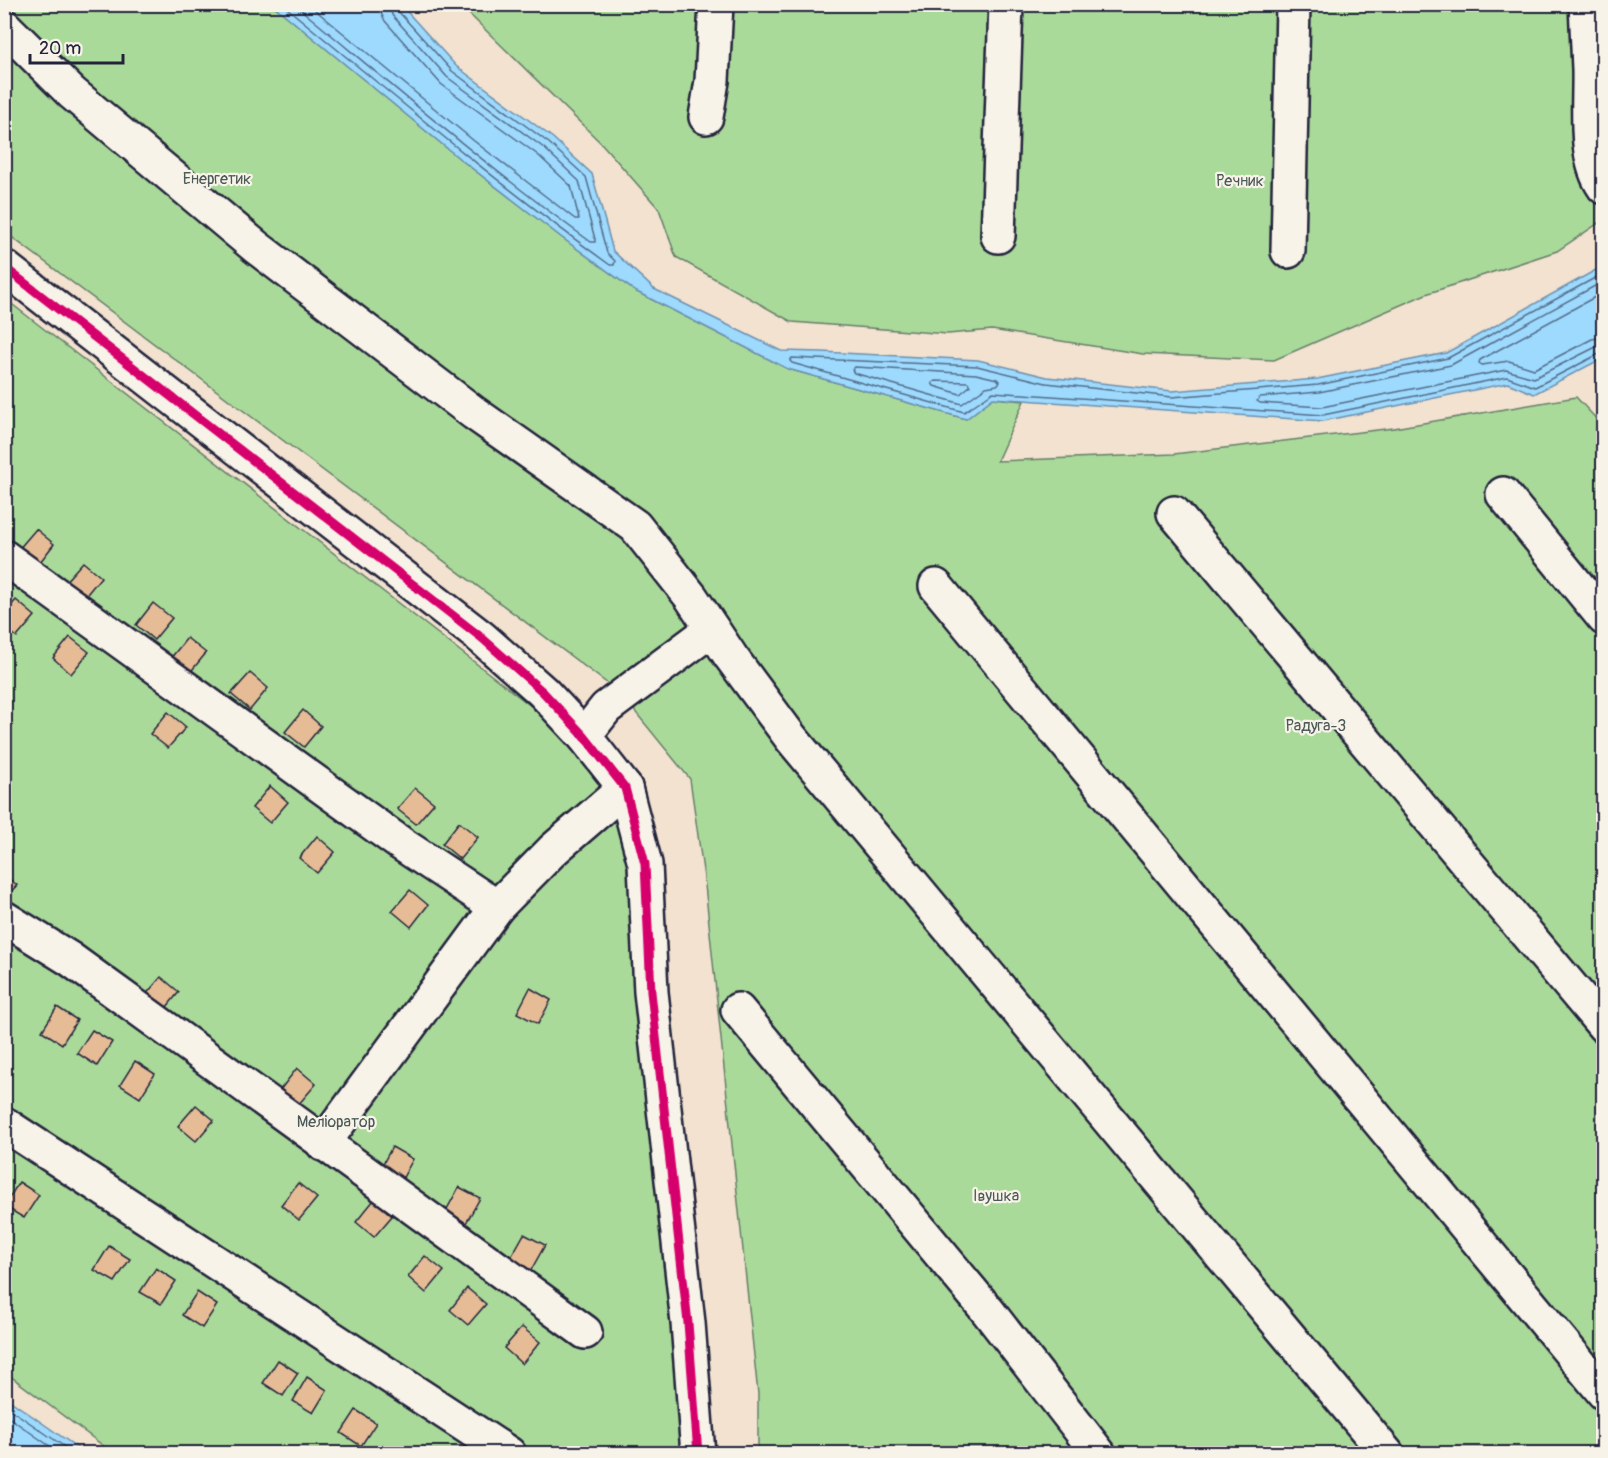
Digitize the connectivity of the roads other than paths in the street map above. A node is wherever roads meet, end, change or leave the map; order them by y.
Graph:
1 (716, 4) edge
2 (1006, 4) edge
3 (1293, 4) edge
4 (1586, 4) edge
5 (4, 26) edge
6 (706, 117) dead end
7 (1604, 187) edge
8 (998, 236) dead end
9 (1288, 251) dead end
10 (4, 267) edge
11 (1503, 494) dead end
12 (1174, 513) dead end
13 (4, 557) edge
14 (936, 586) dead end
15 (1604, 618) edge
16 (712, 630) junction
17 (584, 736) junction
18 (625, 788) junction
19 (497, 907) junction
20 (4, 918) edge
21 (738, 1010) dead end
22 (1604, 1026) edge
23 (4, 1124) edge
24 (323, 1144) junction
25 (585, 1332) dead end
26 (1604, 1393) edge
27 (509, 1454) edge
28 (698, 1454) edge
29 (1099, 1454) edge
30 (1387, 1454) edge

1 - 6 street
2 - 8 street
3 - 9 street
4 - 7 street
5 - 16 street
10 - 17 street
11 - 15 street
12 - 22 street
13 - 19 street
14 - 26 street
16 - 17 street
16 - 30 street
17 - 18 street
18 - 19 street
18 - 28 street
19 - 24 street
20 - 24 street
21 - 29 street
23 - 27 street
24 - 25 street

